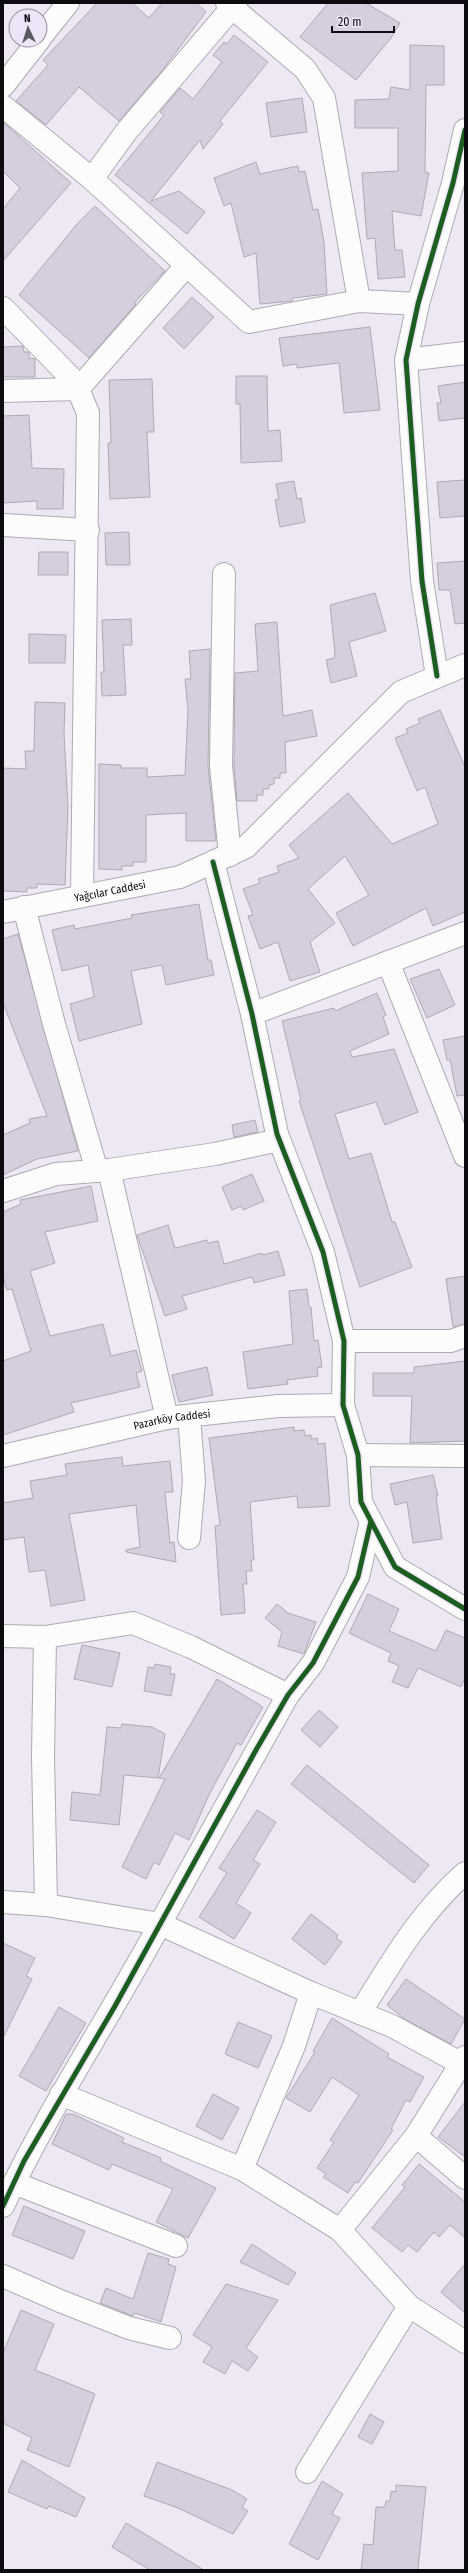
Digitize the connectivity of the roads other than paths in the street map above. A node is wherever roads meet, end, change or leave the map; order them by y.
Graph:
1 (68, 3) edge
2 (232, 5) edge
3 (48, 28) edge
4 (32, 48) edge
5 (3, 86) edge
6 (3, 106) edge
7 (465, 130) edge
8 (92, 179) junction
9 (186, 266) junction
10 (359, 301) junction
11 (418, 304) junction
12 (3, 308) edge
13 (465, 353) edge
14 (406, 360) junction
15 (78, 389) junction
16 (3, 391) edge
17 (3, 525) edge
18 (88, 530) junction
19 (224, 574) dead end
20 (465, 665) edge
21 (437, 676) junction
22 (222, 858) junction
23 (82, 896) junction
24 (24, 907) junction
25 (3, 912) edge
26 (465, 933) edge
27 (388, 962) junction
28 (252, 1014) junction
29 (279, 1140) junction
30 (465, 1156) edge
31 (103, 1170) junction
32 (3, 1191) edge
33 (465, 1336) edge
34 (344, 1341) junction
35 (343, 1405) junction
36 (189, 1416) junction
37 (167, 1418) junction
38 (358, 1455) junction
39 (3, 1456) edge
40 (465, 1456) edge
41 (372, 1521) junction
42 (189, 1538) dead end
43 (465, 1609) edge
44 (3, 1636) edge
45 (45, 1637) junction
46 (288, 1695) junction
47 (465, 1873) edge
48 (3, 1902) edge
49 (46, 1905) junction
50 (160, 1924) junction
51 (311, 1993) junction
52 (360, 2013) junction
53 (463, 2061) edge
54 (62, 2094) junction
55 (416, 2136) junction
56 (242, 2169) junction
57 (465, 2178) edge
58 (14, 2183) junction
59 (3, 2206) edge
60 (340, 2230) junction
61 (176, 2246) dead end
62 (3, 2276) edge
63 (409, 2306) junction
64 (170, 2338) dead end
65 (465, 2342) edge
66 (307, 2472) dead end

1 - 3 street
2 - 8 street
2 - 10 street
4 - 5 street
6 - 8 street
7 - 11 street
8 - 9 street
9 - 10 street
9 - 15 street
10 - 11 street
11 - 14 street
12 - 15 street
13 - 14 street
14 - 21 street
15 - 16 street
15 - 18 street
17 - 18 street
18 - 23 street
19 - 22 street
20 - 21 street, Yağcılar Caddesi
21 - 22 street, Yağcılar Caddesi
22 - 23 street, Yağcılar Caddesi
22 - 28 street
23 - 24 street, Yağcılar Caddesi
24 - 25 street, Yağcılar Caddesi
24 - 31 street
26 - 27 street
27 - 28 street
27 - 30 street
28 - 29 street
29 - 31 street
29 - 34 street
31 - 32 street
31 - 37 street
33 - 34 street
34 - 35 street
35 - 36 street, Pazarköy Caddesi
35 - 38 street
36 - 37 street, Pazarköy Caddesi
36 - 42 street
37 - 39 street, Pazarköy Caddesi
38 - 40 street
38 - 41 street
41 - 43 street
41 - 46 street
44 - 45 street
45 - 46 street
45 - 49 street
46 - 50 street
47 - 52 street
48 - 49 street
49 - 50 street
50 - 51 street
50 - 54 street
51 - 52 street
51 - 56 street
52 - 53 street
53 - 55 street
54 - 56 street
54 - 58 street
55 - 57 street
55 - 60 street
56 - 60 street
58 - 59 street
58 - 61 street
60 - 63 street
62 - 64 street
63 - 65 street
63 - 66 street

